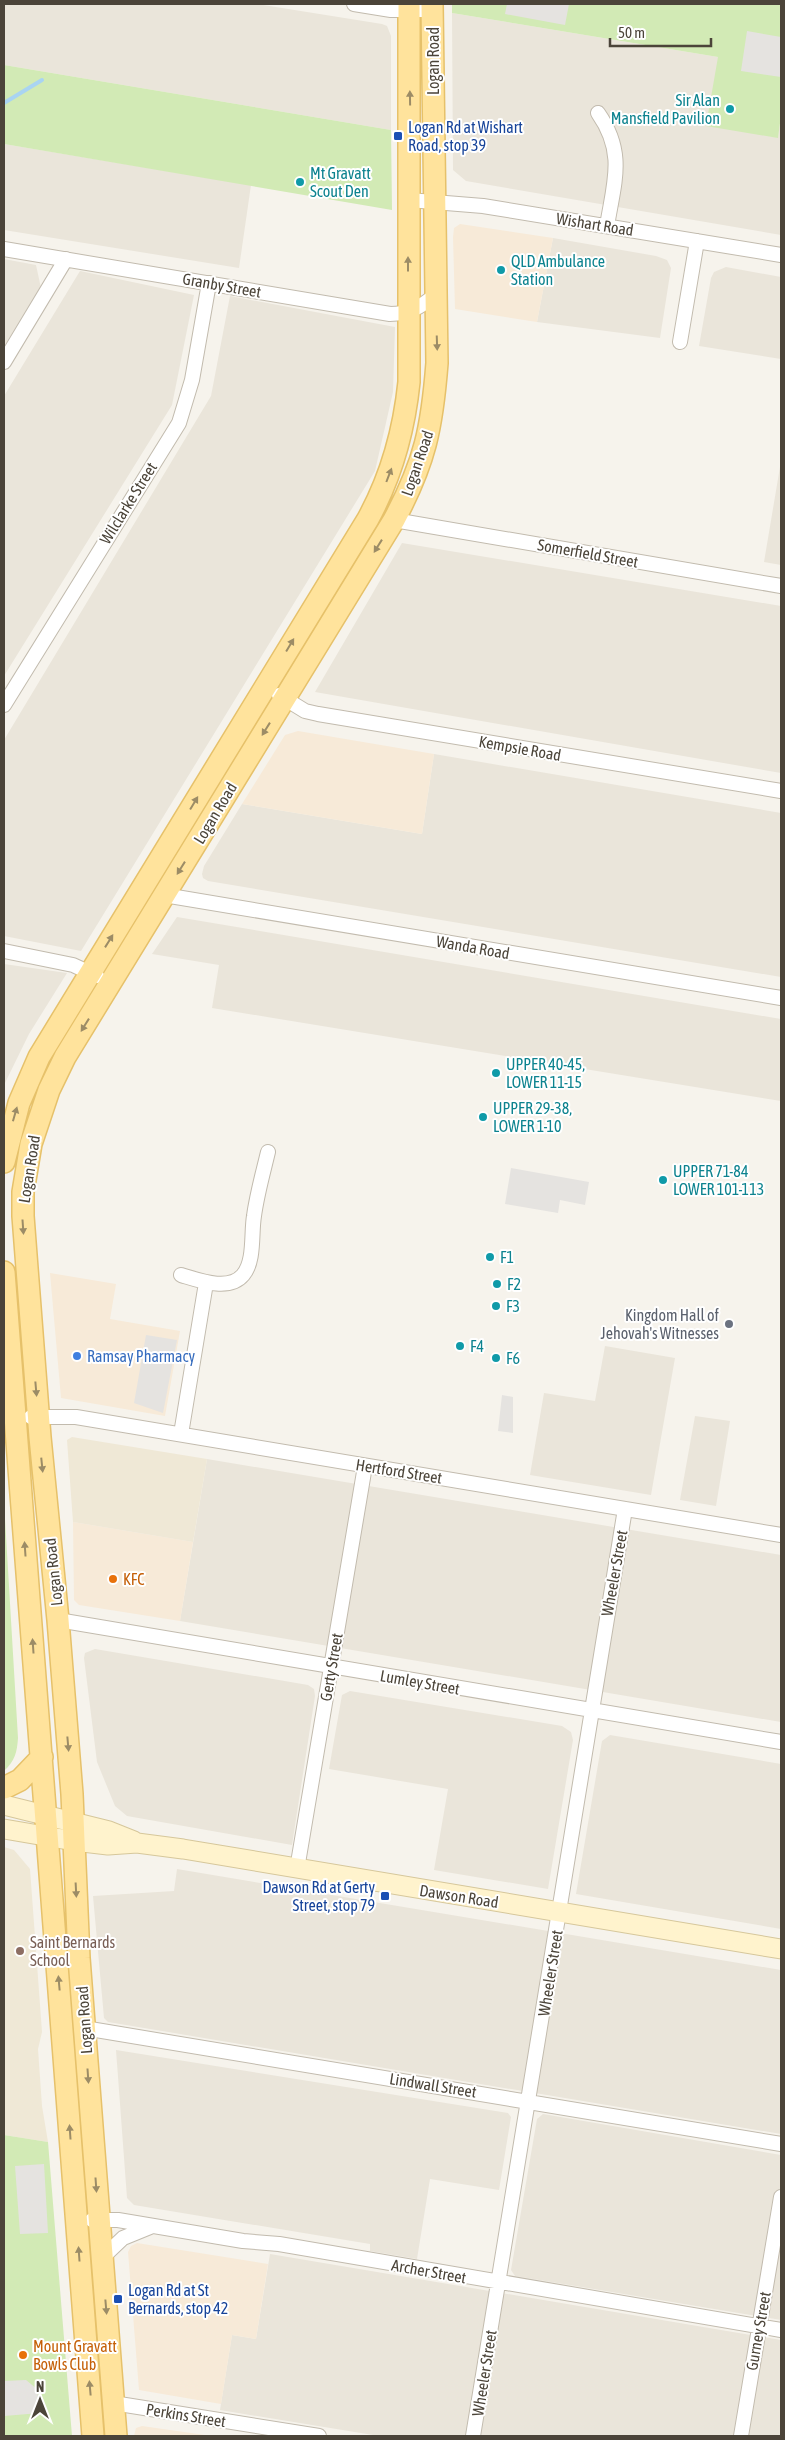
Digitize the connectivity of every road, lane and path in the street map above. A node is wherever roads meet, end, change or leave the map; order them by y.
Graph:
1 (354, 4) edge
2 (409, 7) edge
3 (432, 7) edge
4 (598, 113) dead end
5 (409, 200) junction
6 (434, 201) junction
7 (607, 226) junction
8 (697, 241) junction
9 (4, 248) edge
10 (781, 255) edge
11 (66, 259) junction
12 (209, 283) junction
13 (435, 294) junction
14 (408, 312) junction
15 (680, 342) dead end
16 (4, 362) edge
17 (394, 520) junction
18 (781, 586) edge
19 (265, 687) junction
20 (285, 699) junction
21 (4, 705) edge
22 (781, 791) edge
23 (164, 895) junction
24 (4, 951) edge
25 (90, 973) junction
26 (111, 984) junction
27 (781, 998) edge
28 (268, 1152) dead end
29 (4, 1162) edge
30 (4, 1272) edge
31 (181, 1275) dead end
32 (206, 1283) junction
33 (38, 1416) junction
34 (16, 1419) junction
35 (181, 1434) junction
36 (365, 1466) junction
37 (625, 1510) junction
38 (781, 1535) edge
39 (58, 1620) junction
40 (331, 1667) junction
41 (591, 1711) junction
42 (781, 1742) edge
43 (42, 1756) junction
44 (4, 1788) edge
45 (4, 1805) edge
46 (46, 1816) junction
47 (4, 1829) edge
48 (73, 1832) junction
49 (47, 1838) junction
50 (297, 1869) junction
51 (559, 1913) junction
52 (781, 1949) edge
53 (84, 2028) junction
54 (529, 2101) junction
55 (781, 2144) edge
56 (781, 2197) edge
57 (99, 2220) junction
58 (76, 2221) junction
59 (153, 2226) junction
60 (102, 2258) junction
61 (498, 2283) junction
62 (759, 2326) junction
63 (781, 2330) edge
64 (113, 2403) junction
65 (93, 2436) edge
66 (116, 2436) edge
67 (319, 2436) edge
68 (473, 2436) edge
69 (741, 2436) edge

1 - 2 street
2 - 3 street
5 -> 2 main road, Logan Road
3 - 6 main road, Logan Road
4 - 7 street
5 - 6 street, Wishart Road
14 -> 5 main road, Logan Road
6 - 7 street, Wishart Road
6 - 13 main road, Logan Road
7 - 8 street, Wishart Road
8 - 10 street, Wishart Road
8 - 15 street
9 - 11 street, Granby Street
11 - 12 street, Granby Street
11 - 16 street
12 - 14 street, Granby Street
12 - 21 street, Wilclarke Street
13 - 14 street, Granby Street
13 -> 17 main road, Logan Road
19 -> 14 main road, Logan Road
17 - 18 street, Somerfield Street
17 -> 20 main road, Logan Road
19 - 20 street, Kempsie Road
25 -> 19 main road, Logan Road
20 - 22 street, Kempsie Road
20 -> 23 main road, Logan Road
23 - 26 main road, Logan Road
23 - 27 street, Wanda Road
24 - 25 street
25 - 26 street
29 -> 25 main road, Logan Road
26 -> 33 main road, Logan Road
28 - 32 street
30 - 34 main road, Logan Road
31 - 32 street
32 - 35 street
33 - 34 street, Hertford Street
33 - 35 street, Hertford Street
33 -> 39 main road, Logan Road
43 -> 34 main road, Logan Road
35 - 36 street, Hertford Street
36 - 37 street, Hertford Street
36 - 40 street, Gerty Street
37 - 38 street, Hertford Street
37 - 41 street, Wheeler Street
39 - 40 street, Lumley Street
39 -> 48 main road, Logan Road
40 - 41 street, Lumley Street
40 - 50 street, Gerty Street
41 - 42 street, Lumley Street
41 - 51 street, Wheeler Street
43 - 44 main road
43 - 46 main road, Logan Road
45 - 46 main road, Dawson Road
46 - 48 main road, Dawson Road
46 - 49 main road, Logan Road
47 - 49 main road
48 - 49 main road
48 - 50 main road, Dawson Road
48 -> 53 main road, Logan Road
58 -> 49 main road, Logan Road
50 - 51 main road, Dawson Road
51 - 52 main road, Dawson Road
51 - 54 street, Wheeler Street
53 - 54 street, Lindwall Street
53 -> 57 main road, Logan Road
54 - 55 street, Lindwall Street
54 - 61 street, Wheeler Street
56 - 62 street, Gurney Street
57 - 58 street, Archer Street
57 - 59 street, Archer Street
57 - 60 main road, Logan Road
65 -> 58 main road, Logan Road
59 - 60 street
59 - 61 street, Archer Street
60 -> 64 main road, Logan Road
61 - 62 street, Archer Street
61 - 68 street, Wheeler Street
62 - 63 street, Archer Street
62 - 69 street, Gurney Street
64 - 66 main road, Logan Road
64 - 67 street, Perkins Street

